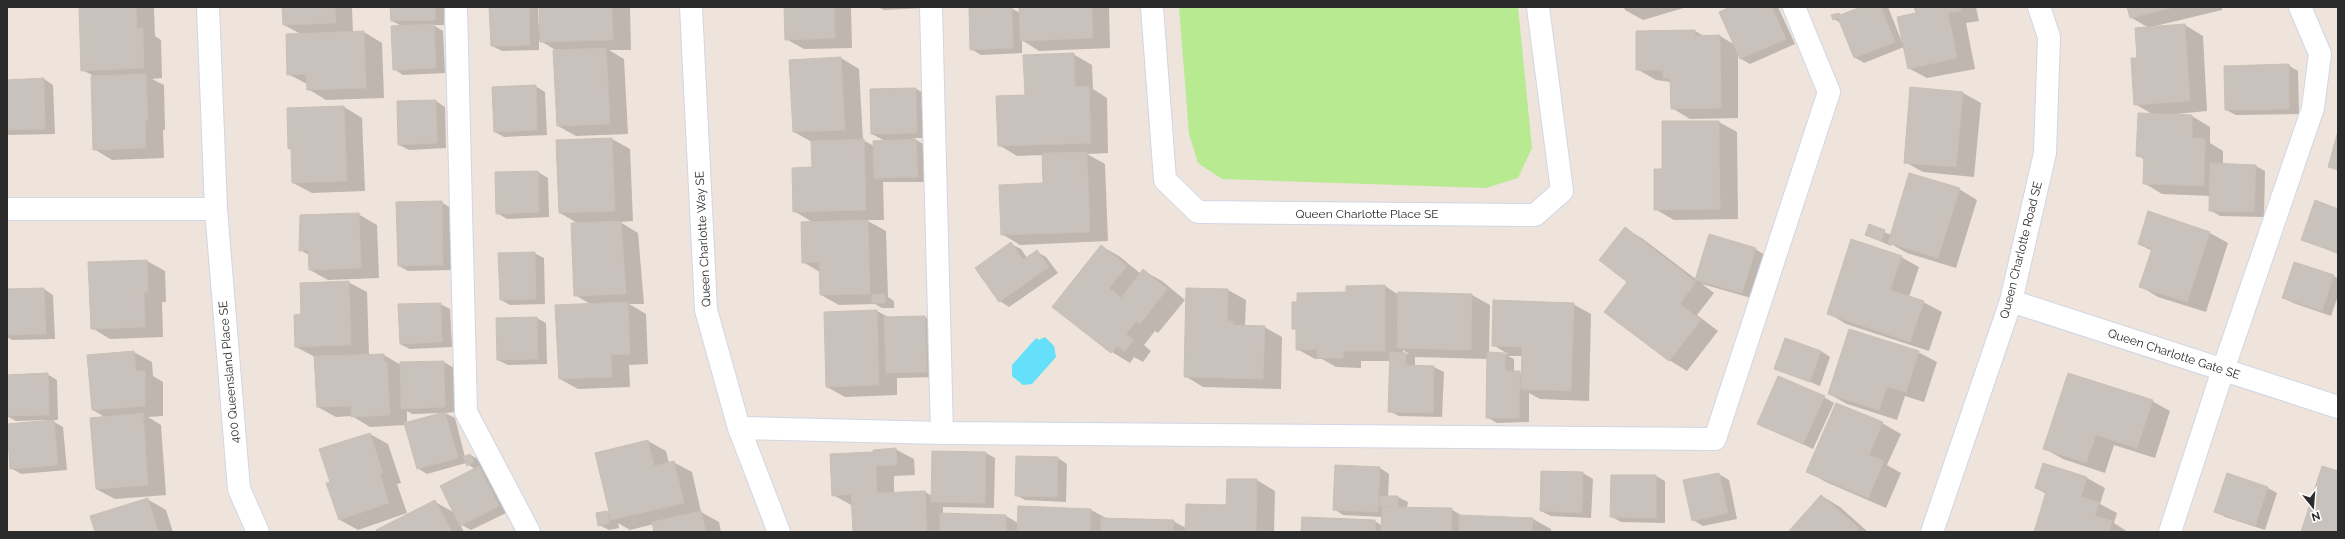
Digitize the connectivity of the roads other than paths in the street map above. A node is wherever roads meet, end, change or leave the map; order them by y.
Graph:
1 (208, 7) edge
2 (456, 7) edge
3 (691, 7) edge
4 (931, 7) edge
5 (1152, 7) edge
6 (1538, 7) edge
7 (1794, 7) edge
8 (2039, 7) edge
9 (2300, 7) edge
10 (7, 209) edge
11 (216, 209) junction
12 (2011, 301) junction
13 (2223, 370) junction
14 (2338, 407) edge
15 (739, 428) junction
16 (942, 432) junction
17 (258, 532) edge
18 (530, 532) edge
19 (779, 532) edge
20 (1932, 532) edge
21 (2170, 532) edge

1 - 11 street, 400 Queensland Place SE
2 - 18 street
3 - 15 street, Queen Charlotte Way SE
4 - 16 street
5 - 6 street, Queen Charlotte Place SE
7 - 16 street
8 - 12 street, Queen Charlotte Road SE
9 - 13 street
10 - 11 street
11 - 17 street, 400 Queensland Place SE
12 - 13 street, Queen Charlotte Gate SE
12 - 20 street, Queen Charlotte Road SE
13 - 14 street, Queen Charlotte Gate SE
13 - 21 street
15 - 16 street
15 - 19 street, Queen Charlotte Way SE

